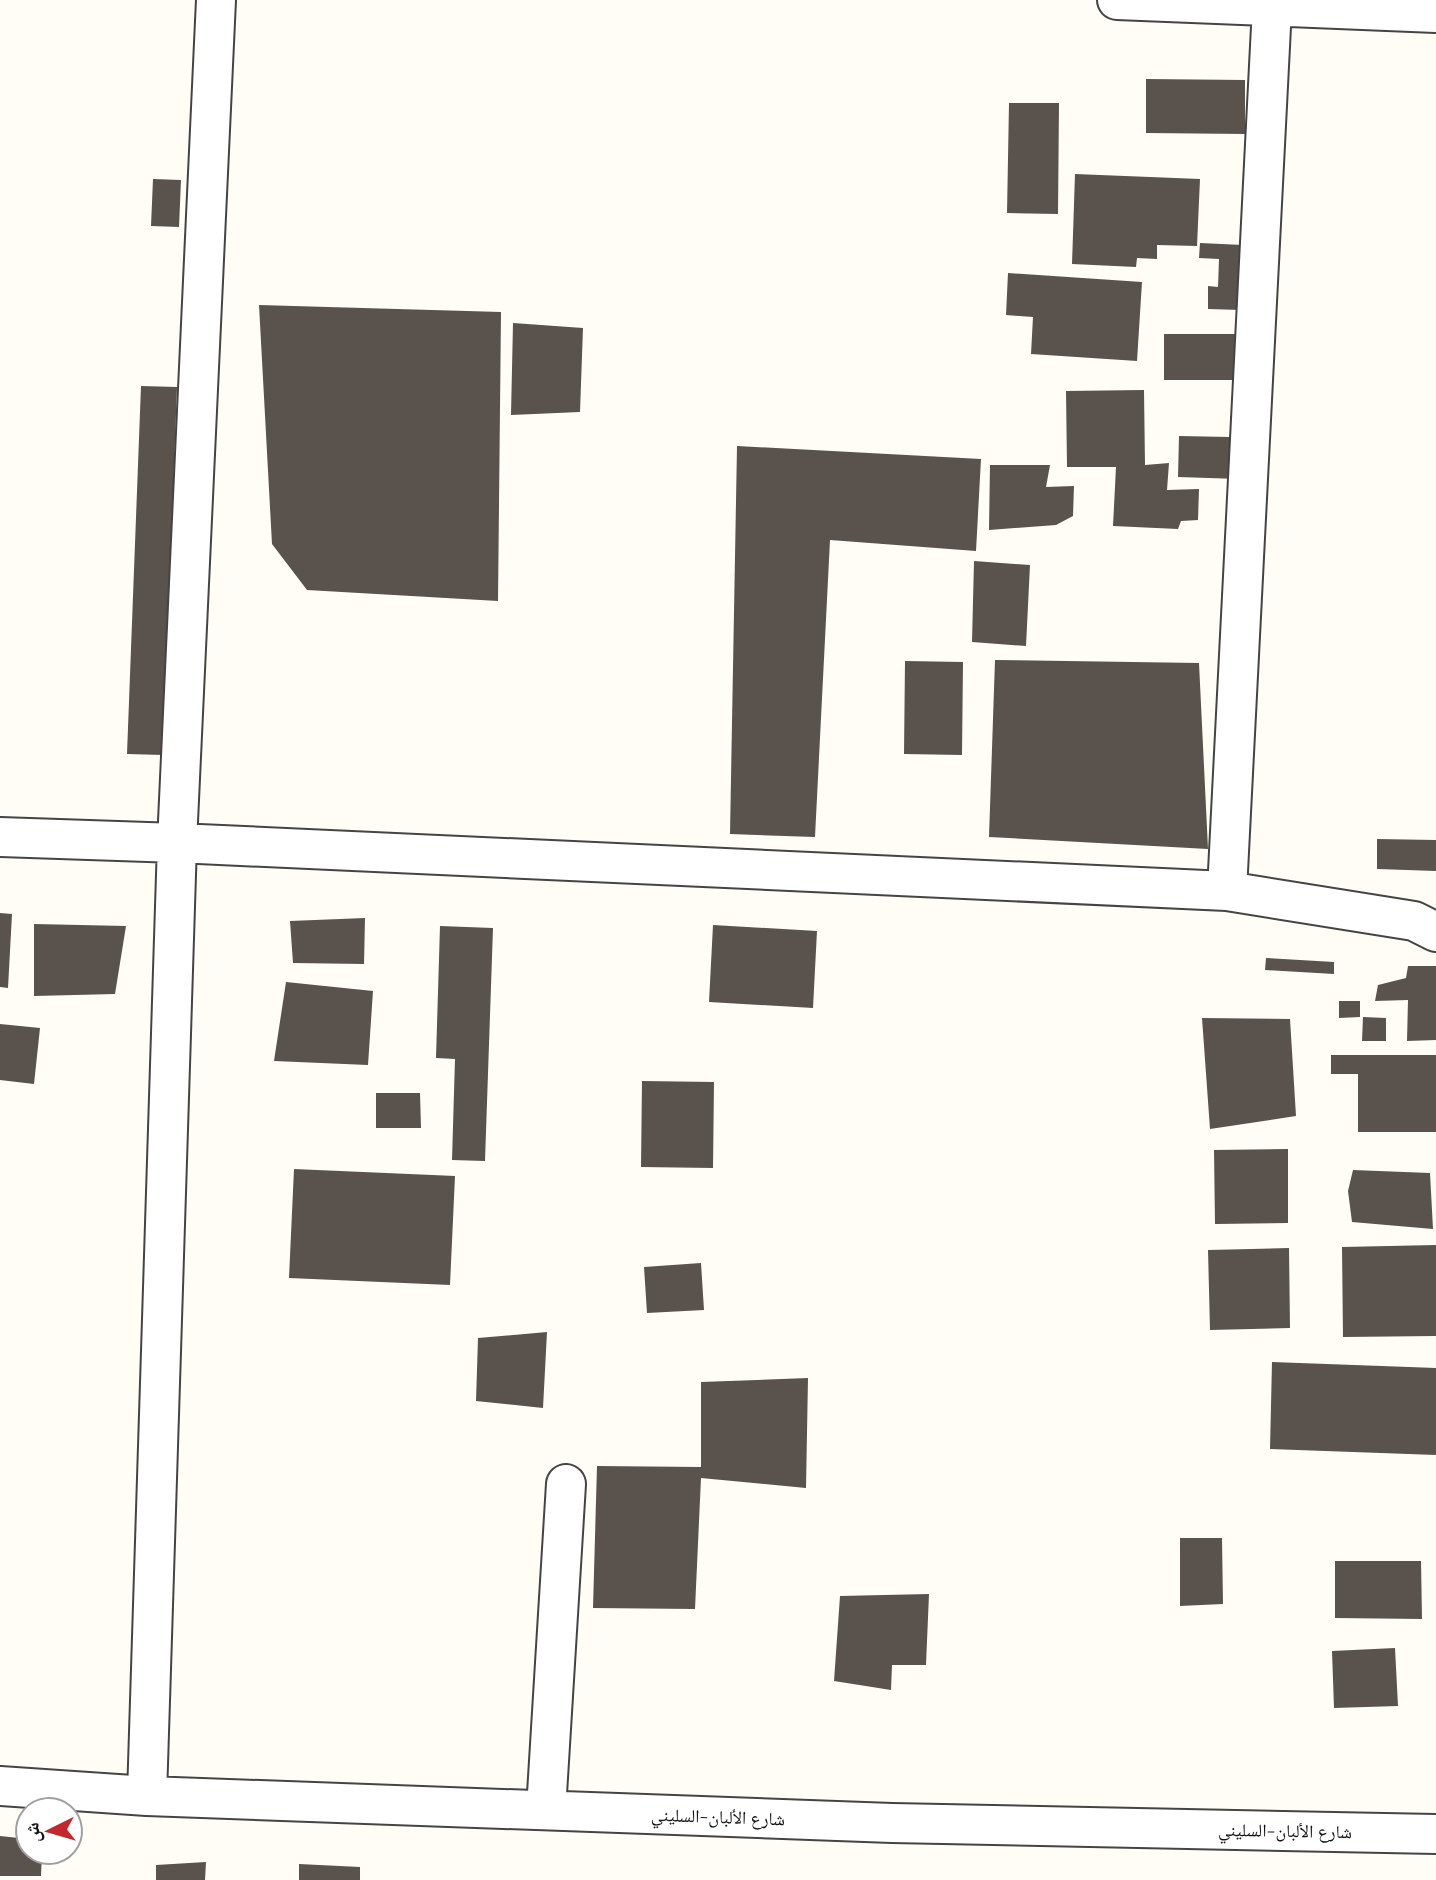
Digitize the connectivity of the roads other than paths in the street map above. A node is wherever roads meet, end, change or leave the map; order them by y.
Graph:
1 (216, 0) edge
2 (1118, 0) edge
3 (1272, 7) junction
4 (1436, 13) edge
5 (0, 836) edge
6 (177, 843) junction
7 (1227, 891) junction
8 (1436, 932) edge
9 (566, 1484) dead end
10 (0, 1786) edge
11 (147, 1796) junction
12 (546, 1810) junction
13 (1436, 1834) edge

1 - 6 street
2 - 3 street
3 - 4 street
3 - 7 street
5 - 6 street
6 - 7 street
6 - 11 street
7 - 8 street
9 - 12 street
10 - 11 street, شارع الألبان-السليني
11 - 12 street, شارع الألبان-السليني
12 - 13 street, شارع الألبان-السليني

